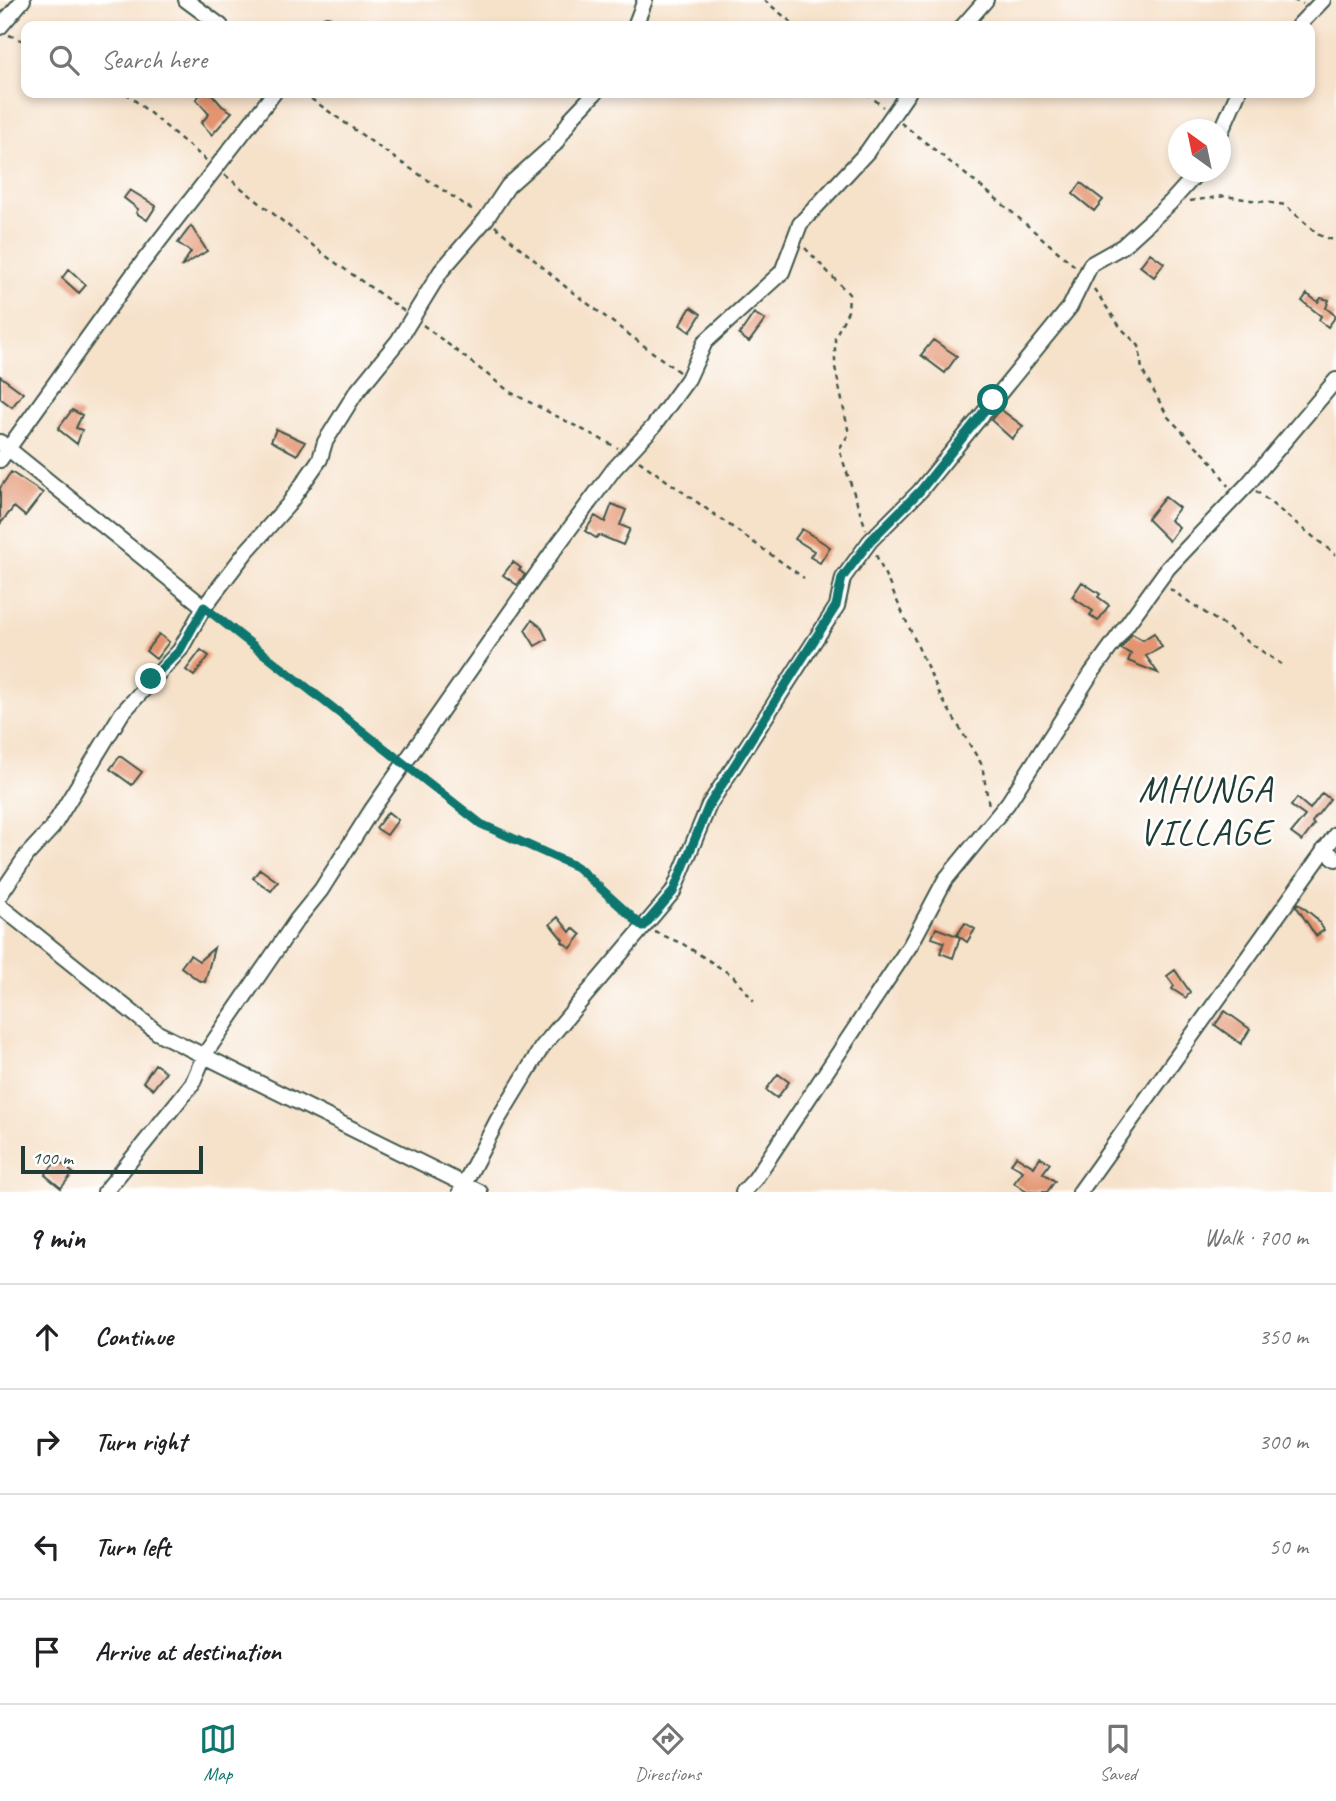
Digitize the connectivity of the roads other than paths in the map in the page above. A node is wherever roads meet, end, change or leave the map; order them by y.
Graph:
1 (23, 0) edge
2 (186, 0) edge
3 (645, 0) edge
4 (986, 0) edge
5 (1323, 0) edge
6 (214, 21) edge
7 (637, 21) edge
8 (967, 21) edge
9 (1303, 21) edge
10 (0, 29) edge
11 (270, 98) edge
12 (590, 98) edge
13 (905, 98) edge
14 (1236, 98) edge
15 (1227, 119) edge
16 (1189, 182) edge
17 (1336, 380) edge
18 (5, 445) edge
19 (0, 460) edge
20 (204, 607) junction
21 (1336, 834) edge
22 (1324, 849) junction
23 (1336, 859) edge
24 (0, 895) edge
25 (0, 906) edge
26 (205, 1054) junction
27 (462, 1188) edge
28 (105, 1192) edge
29 (480, 1192) edge
30 (743, 1192) edge
31 (1080, 1192) edge

1 - 10 street
2 - 6 street
3 - 7 street
4 - 8 street
5 - 9 street
11 - 18 street
12 - 20 street
13 - 26 street
14 - 15 street
16 - 27 street
17 - 30 street
18 - 19 street
18 - 20 street
20 - 24 street
21 - 22 street
22 - 23 street
22 - 31 street
25 - 26 street
26 - 27 street
26 - 28 street
27 - 29 street

